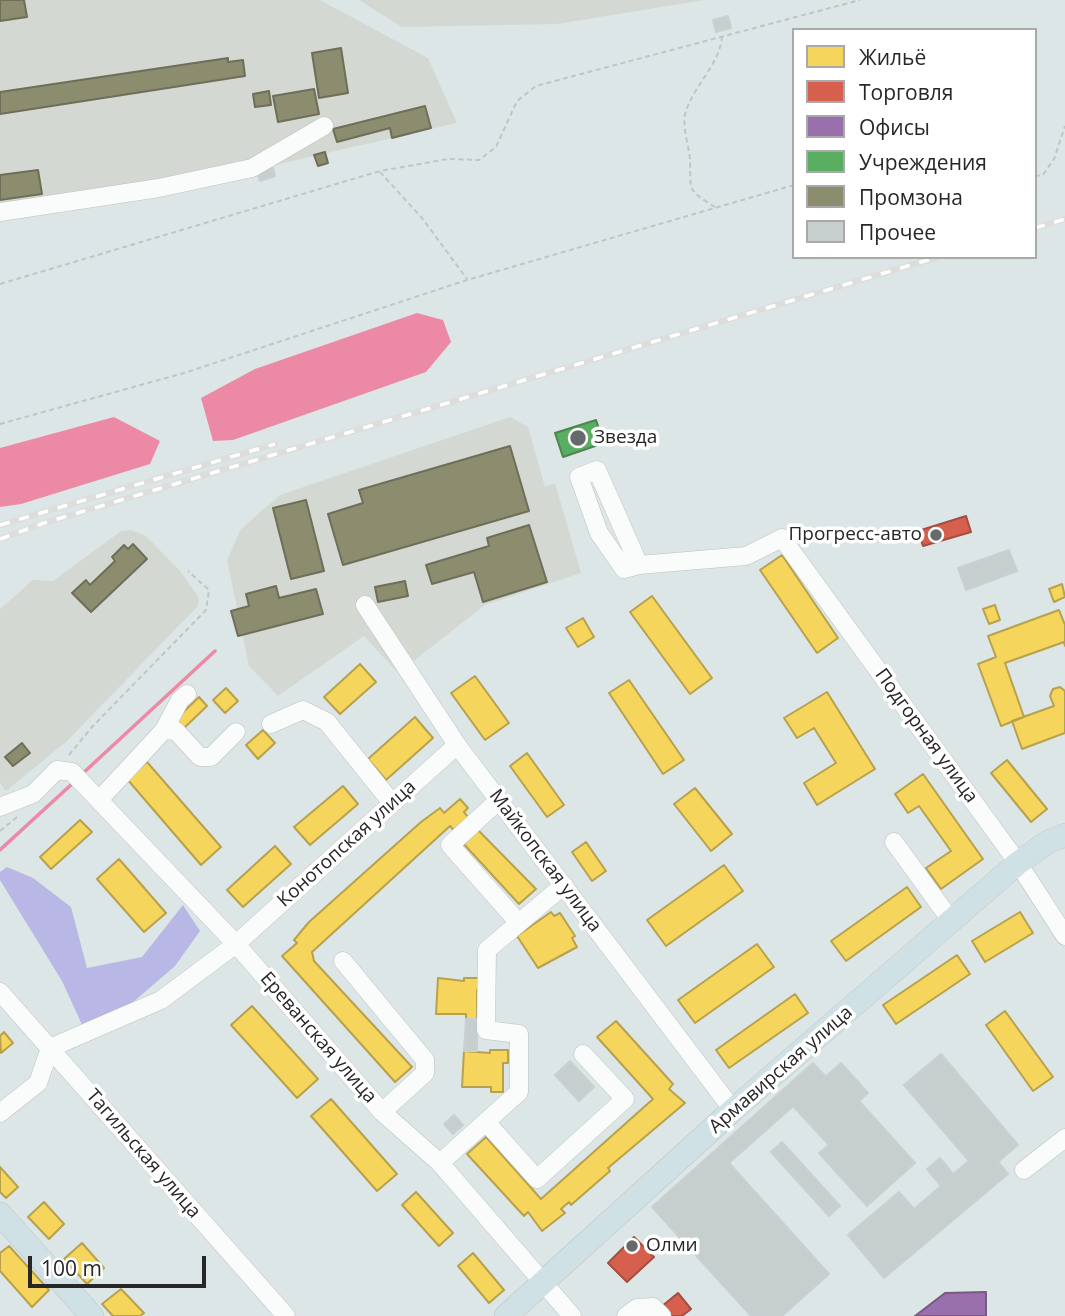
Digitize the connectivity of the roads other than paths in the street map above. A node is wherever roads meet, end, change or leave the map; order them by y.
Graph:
1 (324, 126) dead end
2 (0, 212) edge
3 (639, 565) junction
4 (365, 605) dead end
5 (187, 694) dead end
6 (271, 724) dead end
7 (164, 730) junction
8 (236, 733) dead end
9 (457, 745) junction
10 (99, 800) junction
11 (499, 800) junction
12 (392, 803) junction
13 (0, 807) edge
14 (1065, 835) edge
15 (894, 842) dead end
16 (1018, 863) junction
17 (564, 885) junction
18 (519, 922) junction
19 (952, 922) junction
20 (1065, 936) edge
21 (236, 944) junction
22 (343, 961) dead end
23 (0, 992) edge
24 (50, 1048) junction
25 (583, 1054) dead end
26 (733, 1110) junction
27 (0, 1112) edge
28 (382, 1112) junction
29 (485, 1122) junction
30 (1065, 1139) edge
31 (440, 1163) junction
32 (1024, 1170) dead end
33 (0, 1214) edge
34 (545, 1283) junction
35 (92, 1316) edge
36 (286, 1316) edge
37 (506, 1316) edge
38 (572, 1316) edge
39 (626, 1316) edge
40 (662, 1316) edge

1 - 2 street
3 - 3 street
3 - 16 street, Подгорная улица
4 - 9 street, Майкопская улица
5 - 7 street
6 - 12 street
7 - 8 street
7 - 10 street
9 - 11 street, Майкопская улица
9 - 12 street, Конотопская улица
10 - 13 street, Ереванская улица
10 - 21 street, Ереванская улица
11 - 17 street, Майкопская улица
11 - 18 street
12 - 21 street, Конотопская улица
14 - 16 main road, Армавирская улица
15 - 19 street
16 - 19 main road, Армавирская улица
16 - 20 street, Подгорная улица
17 - 18 street
17 - 26 street, Майкопская улица
18 - 29 street
19 - 26 main road, Армавирская улица
21 - 24 street, Конотопская улица
21 - 28 street, Ереванская улица
22 - 28 street
23 - 24 street, Тагильская улица
24 - 27 street
24 - 36 street, Тагильская улица
25 - 29 street
26 - 34 main road, Армавирская улица
28 - 31 street, Ереванская улица
29 - 31 street
30 - 32 street
31 - 34 street, Ереванская улица
33 - 35 main road
34 - 37 main road, Армавирская улица
34 - 38 street, Ереванская улица
39 - 40 street

